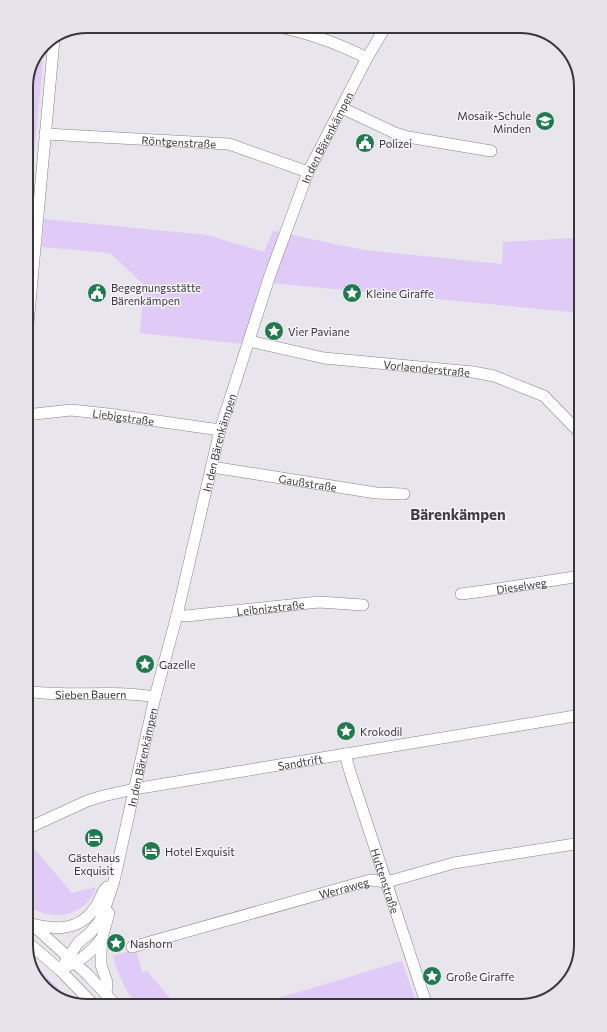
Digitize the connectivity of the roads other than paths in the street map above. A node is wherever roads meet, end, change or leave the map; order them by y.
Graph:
1 (304, 33) edge
2 (382, 33) edge
3 (54, 44) edge
4 (367, 58) junction
5 (342, 108) junction
6 (45, 134) junction
7 (491, 151) dead end
8 (308, 172) junction
9 (33, 233) edge
10 (250, 341) junction
11 (33, 414) edge
12 (574, 427) edge
13 (220, 430) junction
14 (212, 467) junction
15 (404, 494) dead end
16 (574, 577) edge
17 (462, 594) dead end
18 (363, 605) dead end
19 (177, 615) junction
20 (33, 692) edge
21 (155, 697) junction
22 (574, 716) edge
23 (345, 754) junction
24 (134, 789) junction
25 (33, 826) edge
26 (574, 844) edge
27 (114, 881) junction
28 (387, 882) junction
29 (33, 922) edge
30 (33, 926) edge
31 (102, 938) junction
32 (33, 946) edge
33 (132, 947) dead end
34 (71, 960) junction
35 (60, 970) junction
36 (106, 994) junction
37 (87, 999) edge
38 (111, 999) edge
39 (425, 999) edge

1 - 4 street
2 - 4 street, In den Bärenkämpen
3 - 6 street
4 - 5 street, In den Bärenkämpen
5 - 7 street
5 - 8 street, In den Bärenkämpen
6 - 8 street, Röntgenstraße
6 - 9 street
8 - 10 street, In den Bärenkämpen
10 - 12 street, Vorlaenderstraße
10 - 13 street, In den Bärenkämpen
11 - 13 street, Liebigstraße
13 - 14 street, In den Bärenkämpen
14 - 15 street, Gaußstraße
14 - 19 street, In den Bärenkämpen
16 - 17 street, Dieselweg
18 - 19 street, Leibnizstraße
19 - 21 street, In den Bärenkämpen
20 - 21 street, Sieben Bauern
21 - 24 street, In den Bärenkämpen
22 - 23 street, Sandtrift
23 - 24 street, Sandtrift
23 - 28 street, Huttenstraße
24 - 25 street, Sandtrift
24 - 27 street, In den Bärenkämpen
26 - 28 street, Werraweg
27 - 29 street, In den Bärenkämpen
27 - 31 street, In den Bärenkämpen
27 - 34 street, In den Bärenkämpen
28 - 33 street, Werraweg
28 - 39 street, Huttenstraße
30 - 34 street
31 - 34 street, In den Bärenkämpen
31 - 36 street, In den Bärenkämpen
32 - 35 street
34 - 35 street, In den Bärenkämpen
34 - 36 street
35 - 37 street
36 - 38 street

